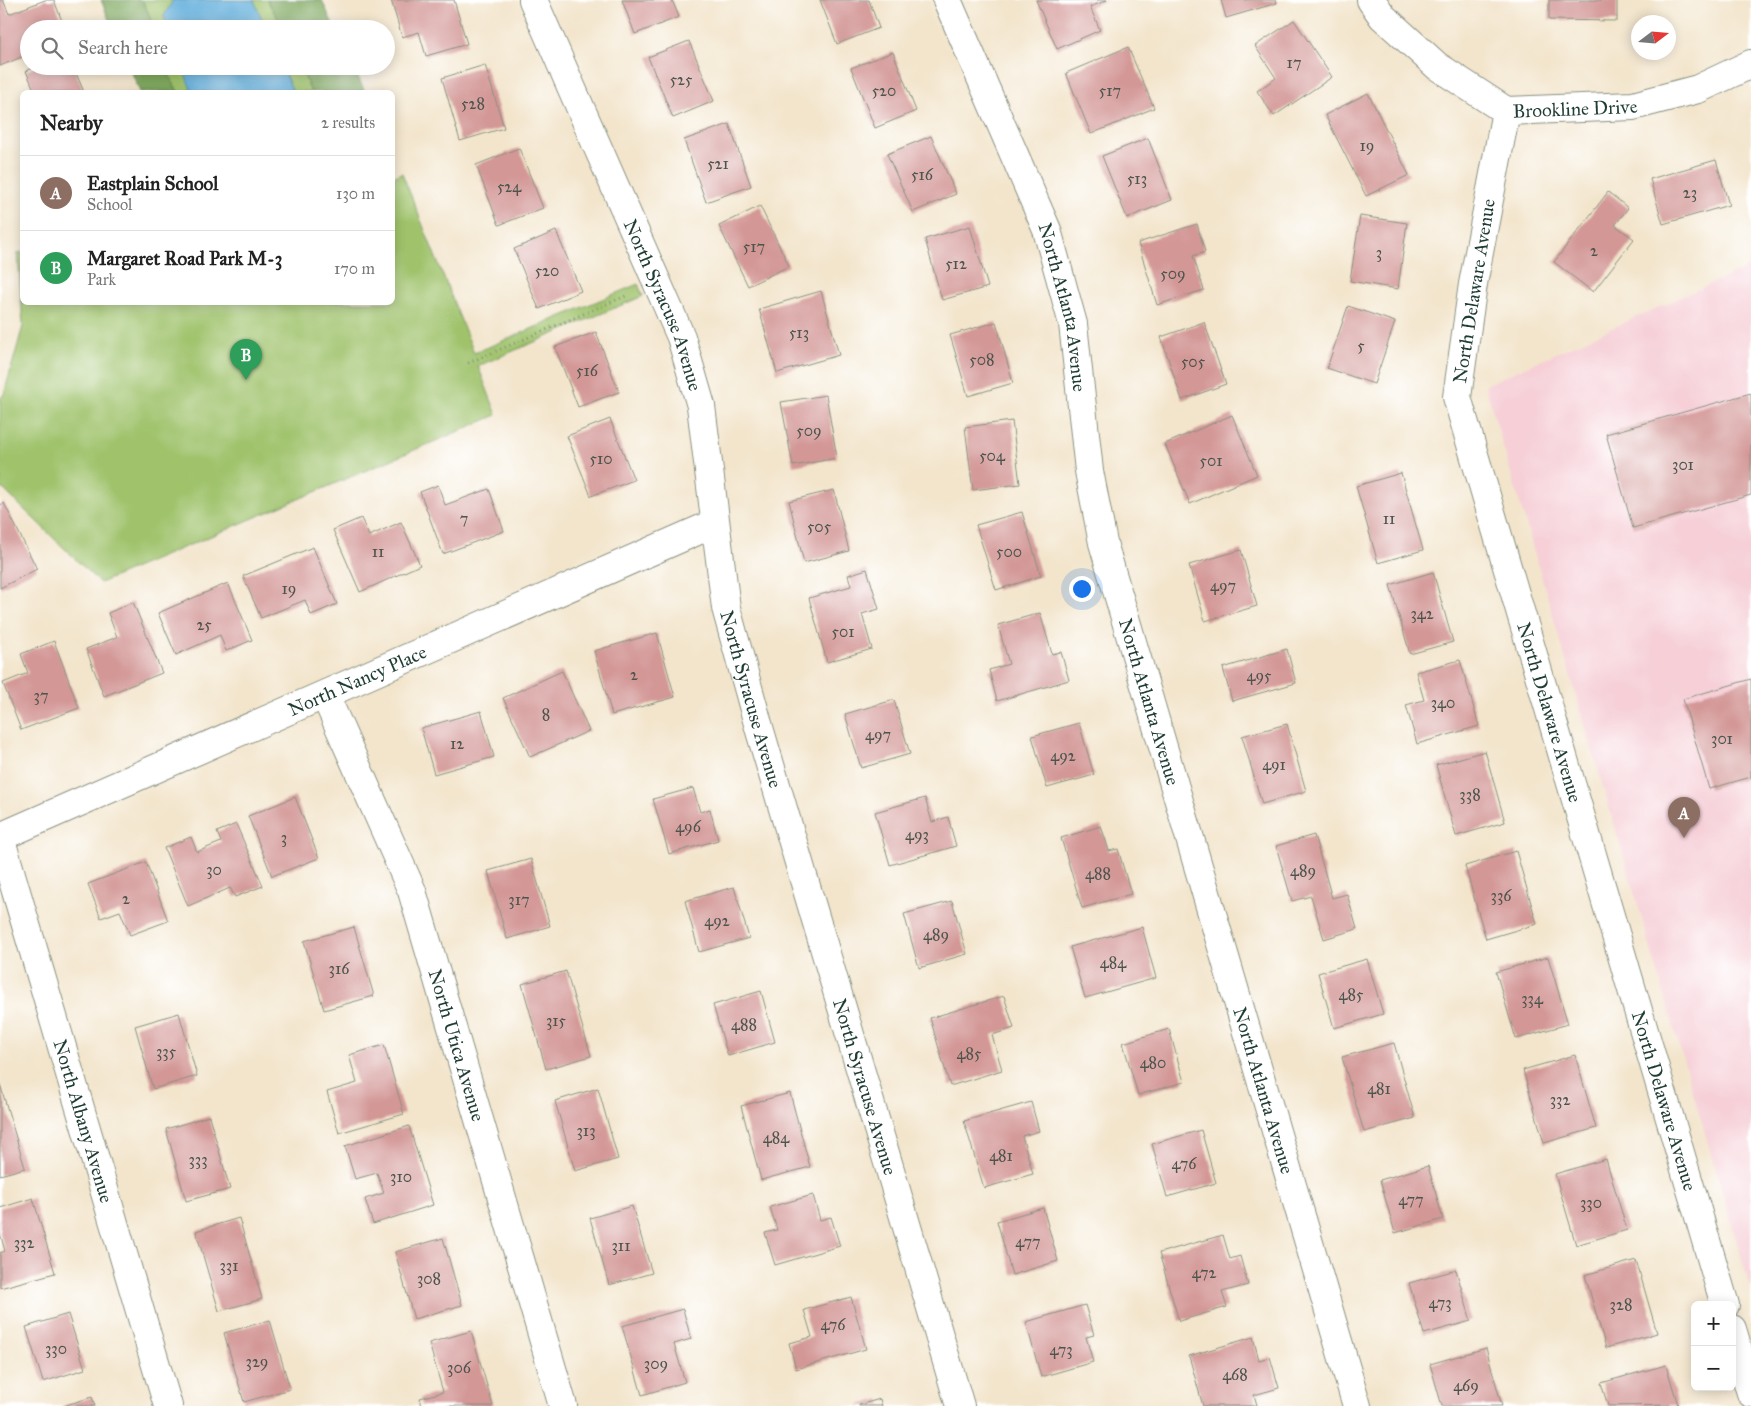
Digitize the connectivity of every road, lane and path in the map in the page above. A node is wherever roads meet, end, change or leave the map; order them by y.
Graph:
1 (533, 0) edge
2 (947, 0) edge
3 (1371, 0) edge
4 (1751, 64) edge
5 (1506, 111) junction
6 (656, 283) junction
7 (468, 363) dead end
8 (715, 523) junction
9 (326, 695) junction
10 (0, 837) edge
11 (1724, 1301) edge
12 (1736, 1342) edge
13 (1751, 1393) edge
14 (168, 1406) edge
15 (563, 1406) edge
16 (960, 1406) edge
17 (1357, 1406) edge

1 - 6 street, North Syracuse Avenue
2 - 17 street, North Atlanta Avenue
3 - 5 street, Brookline Drive
4 - 5 street, Brookline Drive
5 - 11 street, North Delaware Avenue
6 - 7 path
6 - 8 street, North Syracuse Avenue
8 - 9 street, North Nancy Place
8 - 16 street, North Syracuse Avenue
9 - 10 street, North Nancy Place
9 - 15 street, North Utica Avenue
10 - 14 street, North Albany Avenue
12 - 13 street

